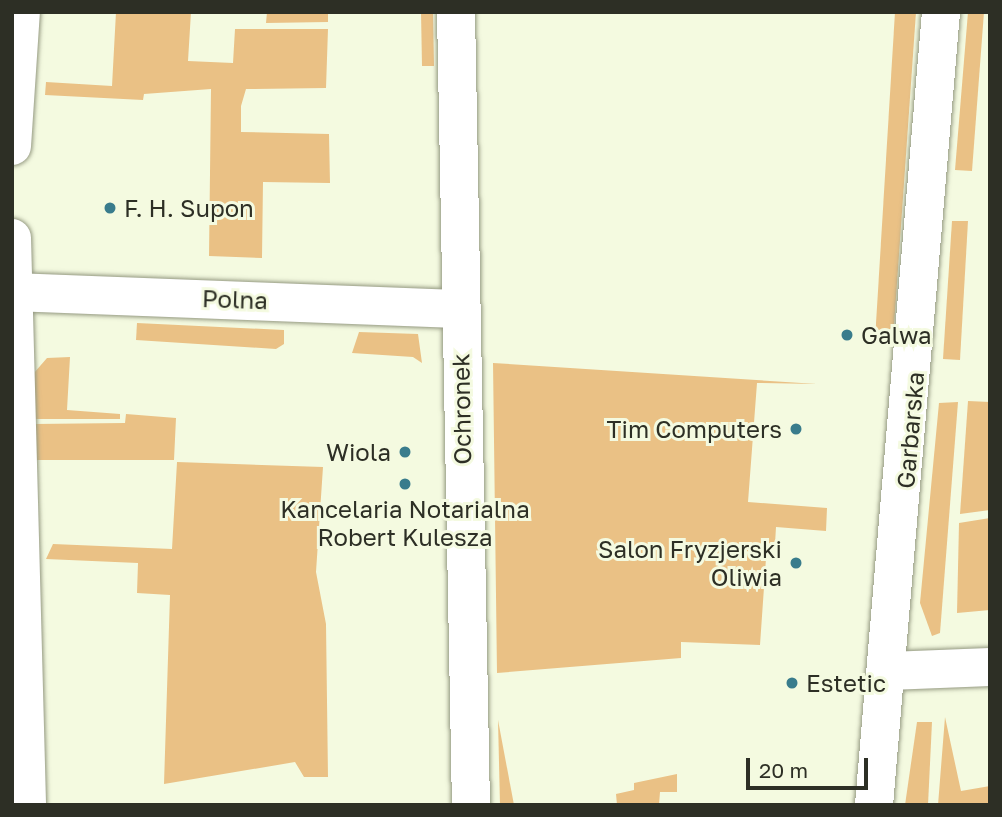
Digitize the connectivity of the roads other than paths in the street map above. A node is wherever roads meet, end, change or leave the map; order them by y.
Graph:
1 (21, 12) edge
2 (456, 12) edge
3 (942, 12) edge
4 (12, 146) edge
5 (12, 237) edge
6 (13, 292) edge
7 (458, 309) junction
8 (990, 667) edge
9 (890, 671) junction
10 (27, 805) edge
11 (471, 805) edge
12 (874, 805) edge

1 - 4 street
2 - 7 street, Ochronek
3 - 9 street, Garbarska
5 - 6 street
6 - 7 street, Polna
6 - 10 street
7 - 11 street, Ochronek
8 - 9 street
9 - 12 street, Garbarska

